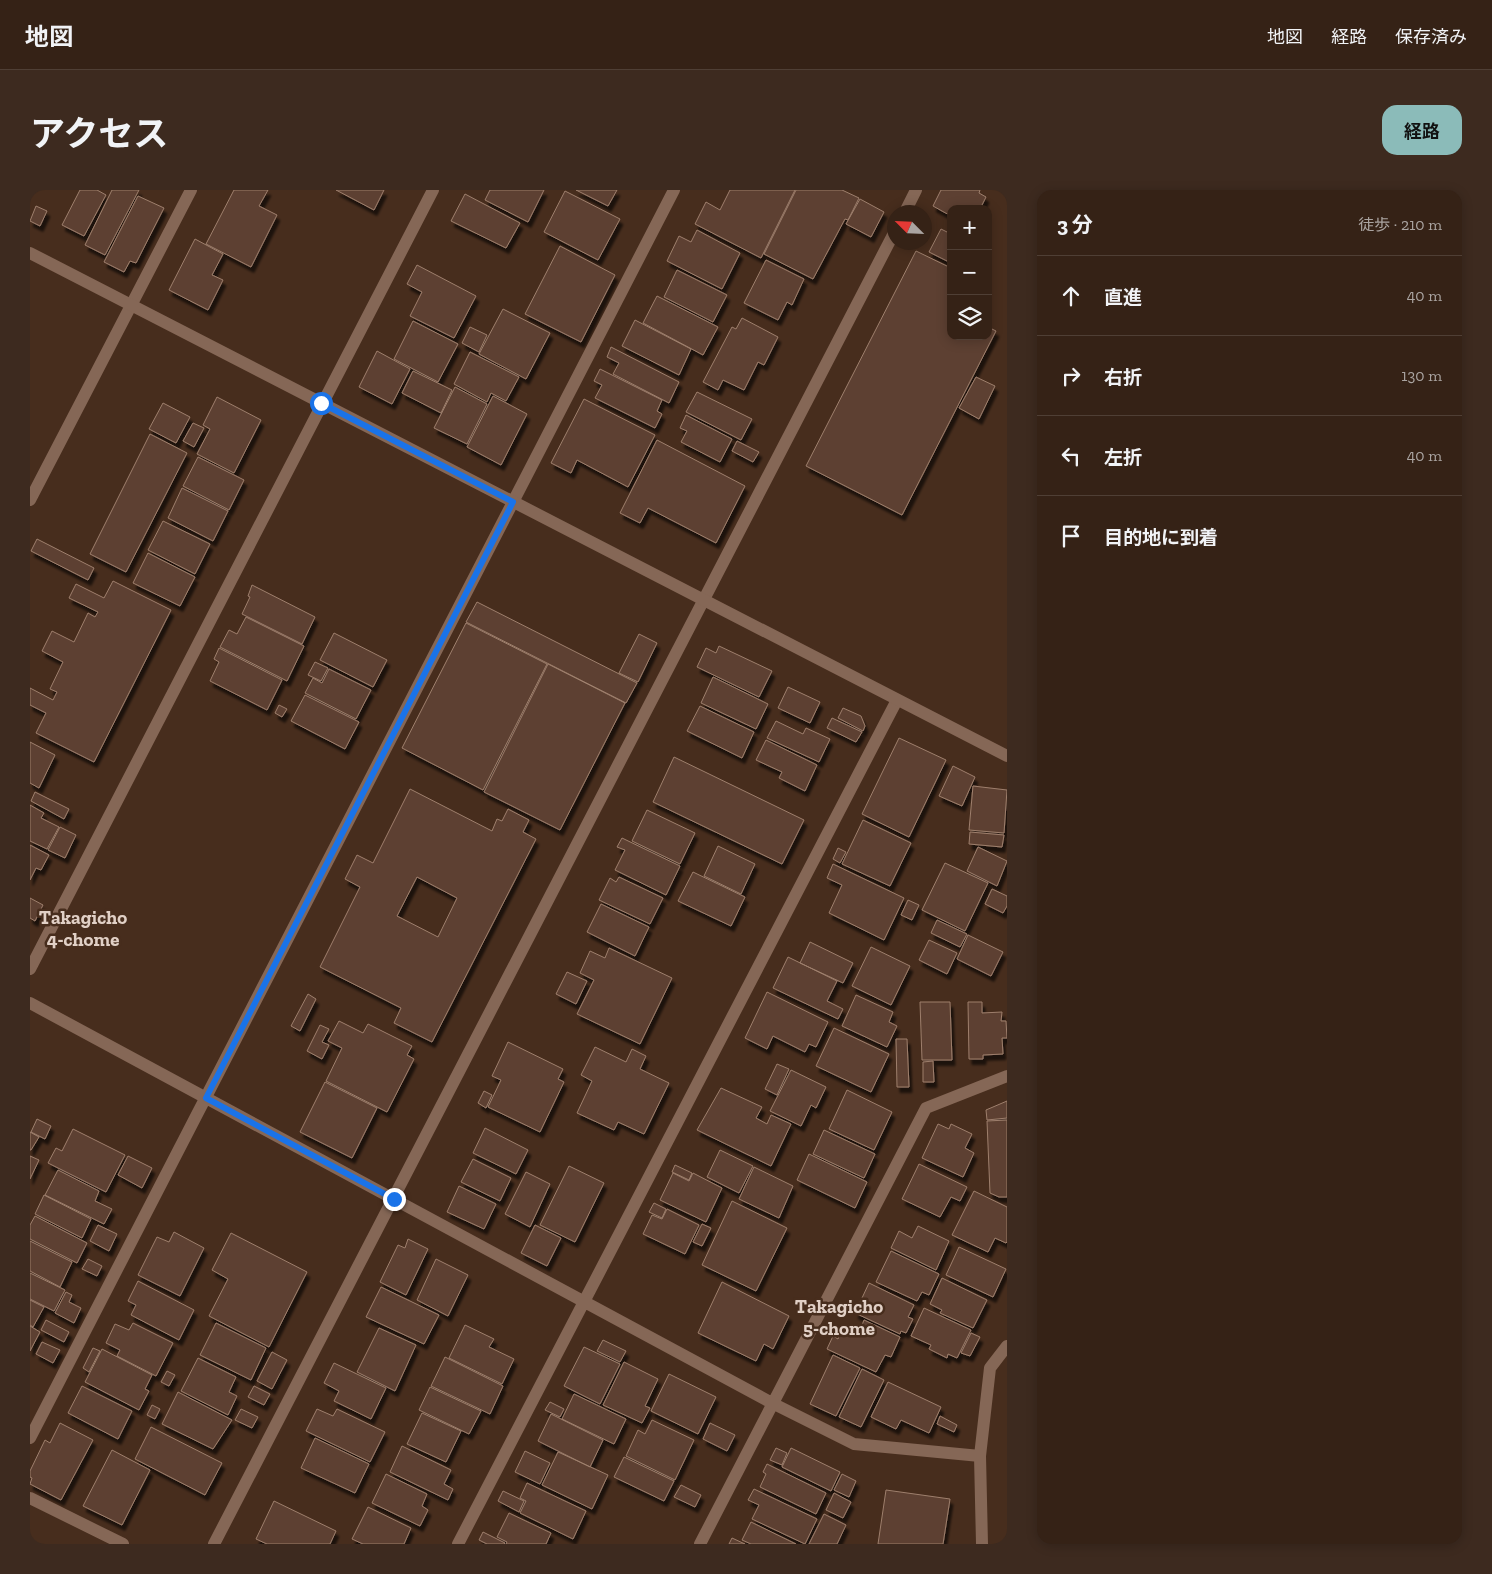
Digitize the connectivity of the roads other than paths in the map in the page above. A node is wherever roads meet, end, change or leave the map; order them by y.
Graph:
1 (191, 190) edge
2 (433, 190) edge
3 (674, 190) edge
4 (916, 190) edge
5 (908, 205) edge
6 (887, 247) edge
7 (30, 253) edge
8 (131, 306) junction
9 (321, 403) junction
10 (30, 500) edge
11 (513, 502) junction
12 (705, 601) junction
13 (898, 700) junction
14 (1007, 756) edge
15 (30, 969) edge
16 (30, 1003) edge
17 (1007, 1076) edge
18 (206, 1098) junction
19 (394, 1199) junction
20 (584, 1302) junction
21 (1007, 1346) edge
22 (772, 1403) junction
23 (30, 1438) edge
24 (980, 1456) junction
25 (30, 1498) edge
26 (123, 1544) edge
27 (214, 1544) edge
28 (458, 1544) edge
29 (700, 1544) edge
30 (982, 1544) edge

1 - 8 street
2 - 9 street
3 - 11 street
4 - 5 street
6 - 12 street
7 - 8 street
8 - 9 street
8 - 10 street
9 - 11 street
9 - 15 street
11 - 12 street
11 - 18 street
12 - 13 street
12 - 19 street
13 - 14 street
13 - 20 street
16 - 18 street
17 - 22 street
18 - 19 street
18 - 23 street
19 - 20 street
19 - 27 street
20 - 22 street
20 - 28 street
21 - 24 street
22 - 24 street
22 - 29 street
24 - 30 street
25 - 26 street

